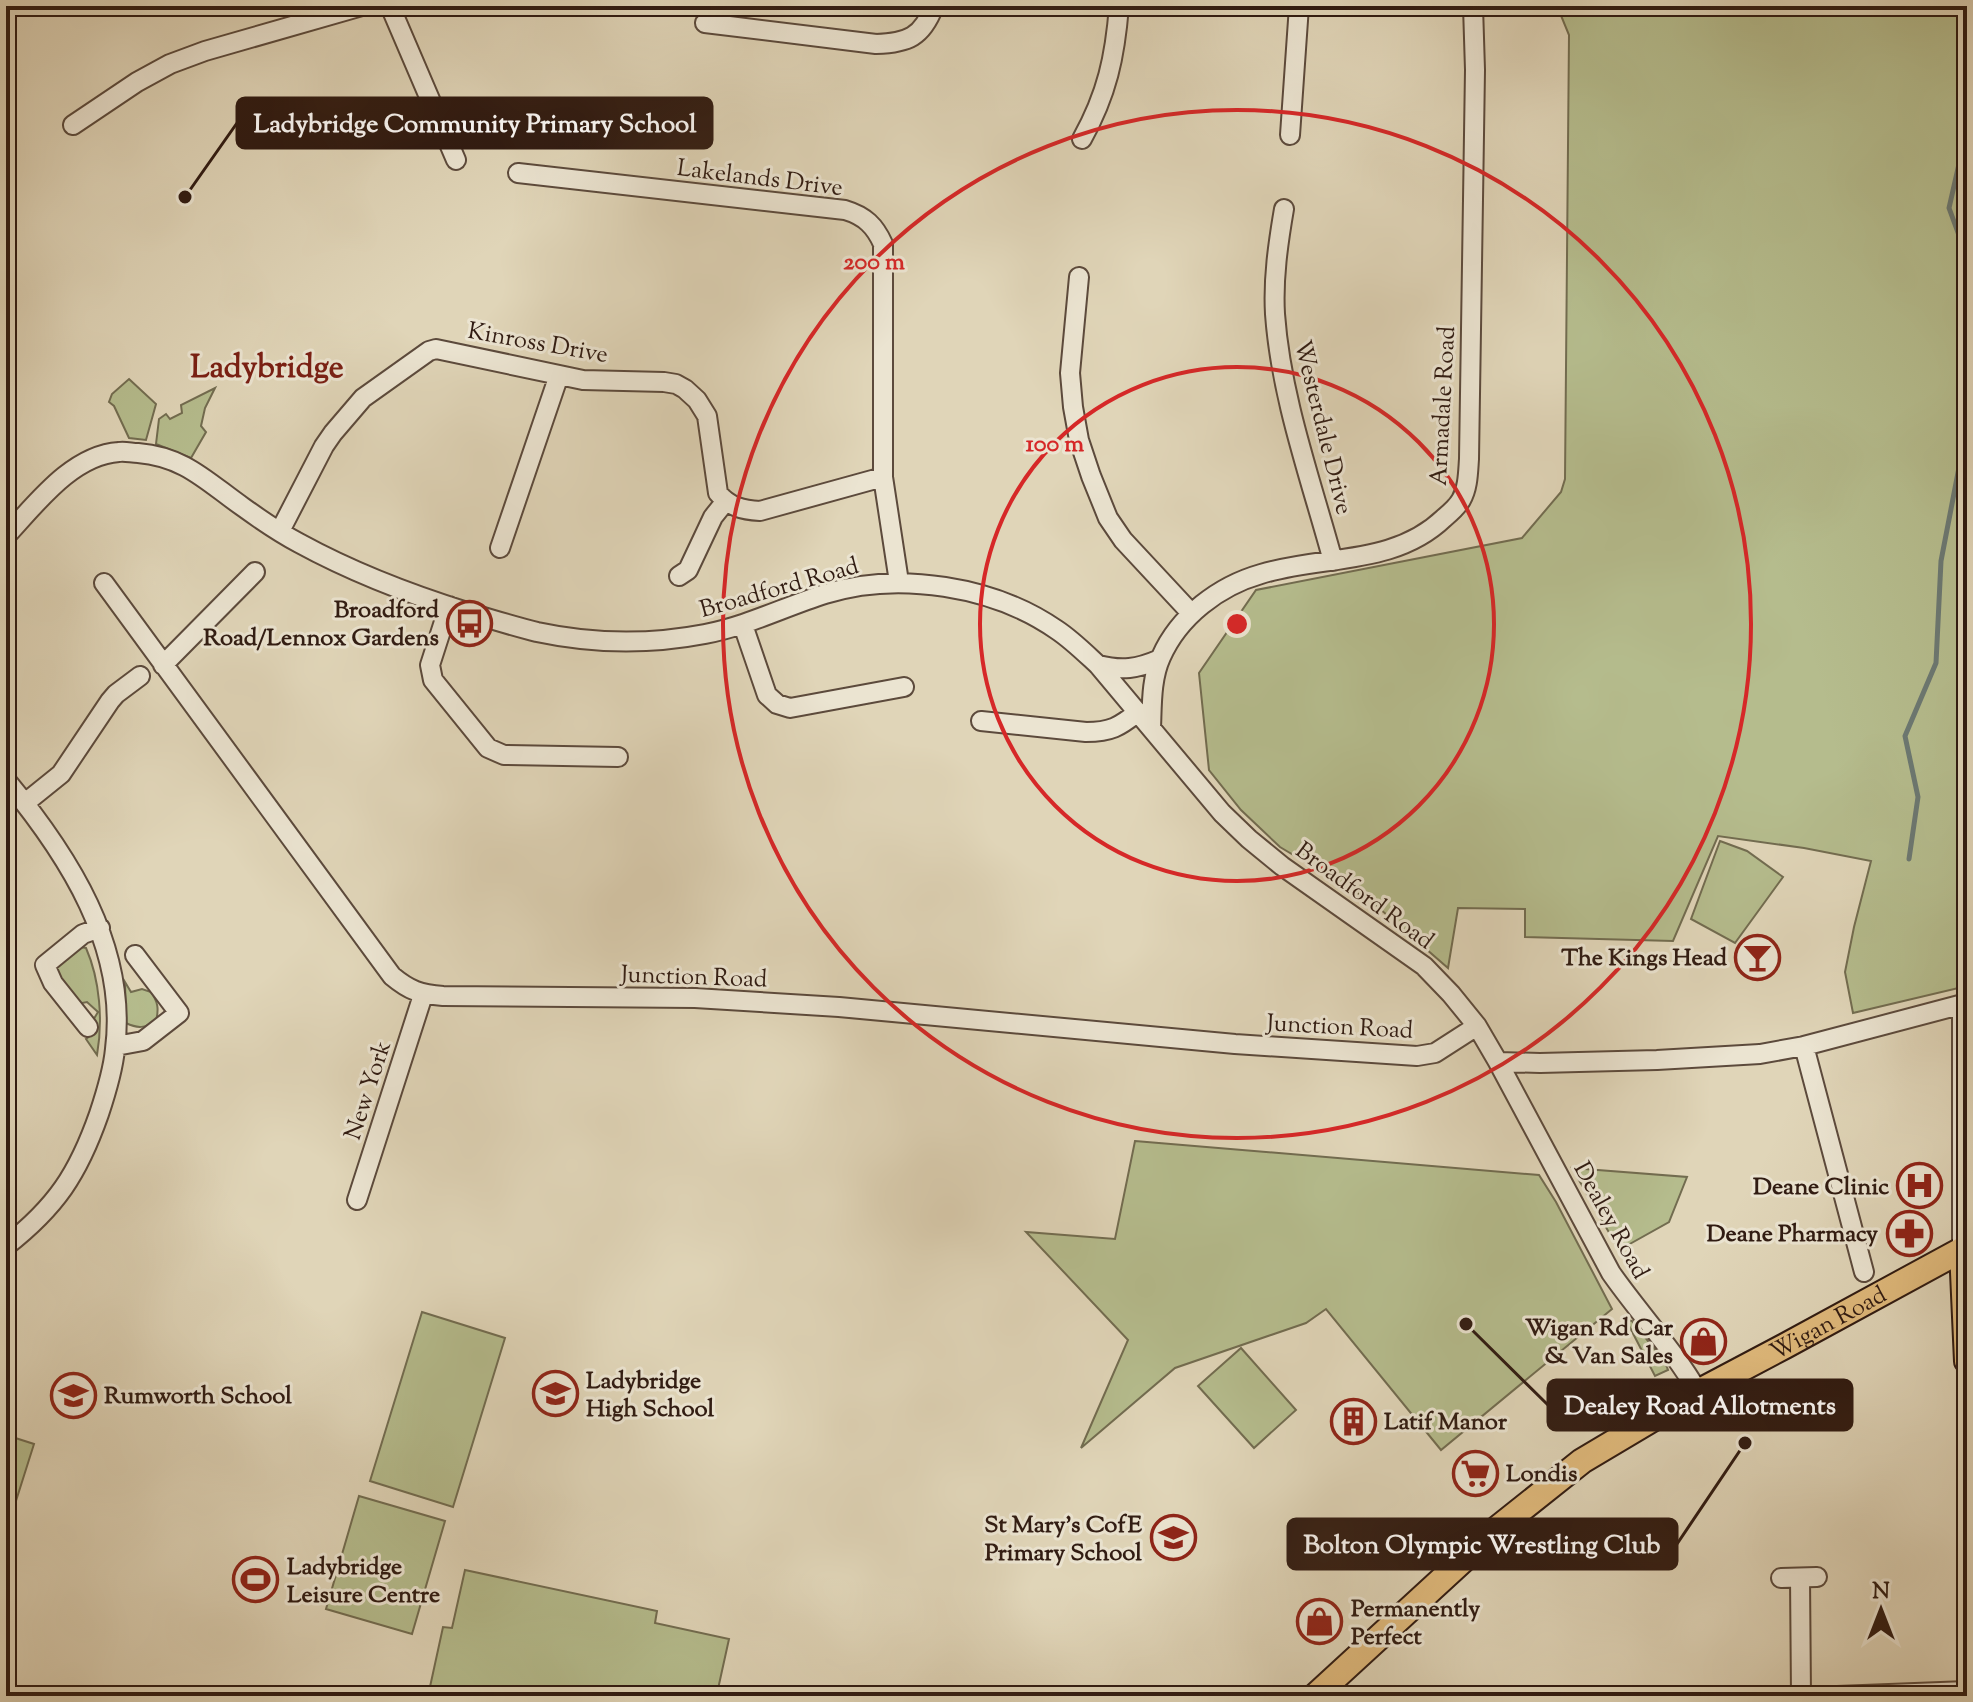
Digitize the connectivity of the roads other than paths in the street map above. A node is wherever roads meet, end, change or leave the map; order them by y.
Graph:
1 (362, 6) edge
2 (390, 6) edge
3 (934, 6) edge
4 (1119, 6) edge
5 (1299, 6) edge
6 (1473, 6) edge
7 (705, 23) dead end
8 (73, 125) dead end
9 (1290, 135) dead end
10 (1082, 139) dead end
11 (456, 160) dead end
12 (518, 173) dead end
13 (1284, 209) dead end
14 (1079, 277) dead end
15 (559, 375) junction
16 (883, 477) junction
17 (725, 502) junction
18 (280, 531) junction
19 (6, 536) edge
20 (500, 548) dead end
21 (1333, 561) junction
22 (255, 572) dead end
23 (679, 576) dead end
24 (899, 582) junction
25 (104, 583) dead end
26 (449, 606) junction
27 (1191, 613) junction
28 (743, 625) junction
29 (1160, 659) junction
30 (163, 665) junction
31 (1098, 665) junction
32 (140, 676) dead end
33 (904, 687) dead end
34 (1138, 712) junction
35 (981, 721) dead end
36 (1151, 728) junction
37 (618, 757) dead end
38 (6, 780) edge
39 (25, 803) junction
40 (100, 928) junction
41 (135, 955) dead end
42 (423, 995) junction
43 (1965, 1004) edge
44 (1477, 1026) junction
45 (88, 1027) dead end
46 (116, 1046) junction
47 (1804, 1046) junction
48 (1498, 1062) junction
49 (357, 1200) dead end
50 (6, 1246) edge
51 (1965, 1248) edge
52 (1864, 1272) dead end
53 (1967, 1361) edge
54 (1698, 1392) junction
55 (1799, 1578) dead end
56 (1967, 1691) edge
57 (1315, 1696) edge
58 (1801, 1696) edge
59 (1837, 1696) edge

1 - 8 street
2 - 11 street
3 - 7 street
4 - 10 street
5 - 9 street
6 - 21 street, Armadale Road
12 - 16 street, Lakelands Drive
13 - 21 street, Westerdale Drive
14 - 27 street
15 - 17 street, Kinross Drive
15 - 18 street, Kinross Drive
15 - 20 street
16 - 17 street
16 - 24 street, Lakelands Drive
17 - 23 street
18 - 19 street, Broadford Road
18 - 26 street, Broadford Road
21 - 27 street, Armadale Road
22 - 30 street
24 - 28 street, Broadford Road
24 - 31 street, Broadford Road
25 - 30 street
26 - 28 street, Broadford Road
26 - 37 street
27 - 29 street, Armadale Road
28 - 33 street
29 - 31 street
29 - 36 street, Armadale Road
30 - 42 street
31 - 34 street, Broadford Road
32 - 39 street
34 - 35 street
34 - 36 street, Broadford Road
36 - 44 street, Broadford Road
38 - 39 street
39 - 40 street
40 - 45 street
40 - 46 street
41 - 46 street
42 - 44 street, Junction Road
42 - 49 street, New York
43 - 47 street
43 - 51 street
44 - 48 street, Broadford Road
46 - 50 street
47 - 48 street
47 - 52 street
48 - 54 street, Dealey Road
51 - 53 main road
51 - 54 main road, Wigan Road
54 - 57 main road, Wigan Road
55 - 58 street
56 - 59 street

